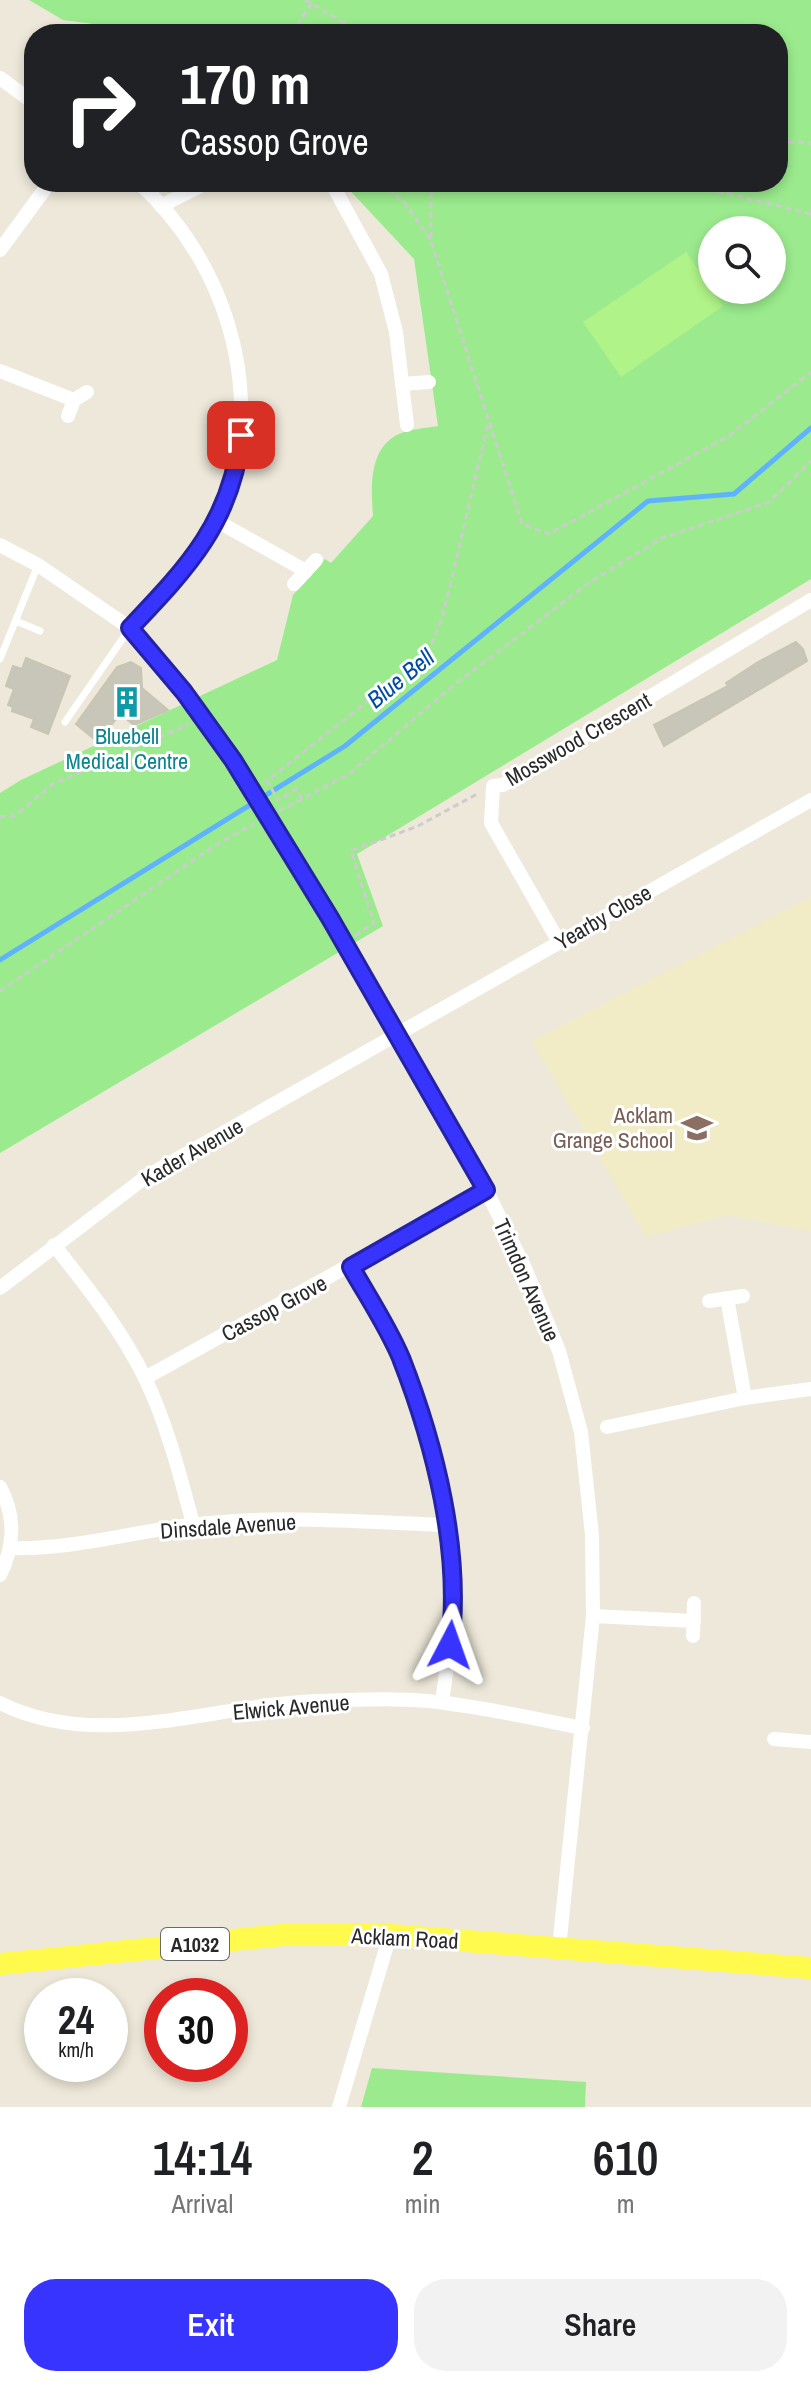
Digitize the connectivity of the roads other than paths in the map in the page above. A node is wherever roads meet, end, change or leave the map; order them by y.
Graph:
1 (0, 78) edge
2 (24, 96) edge
3 (43, 192) edge
4 (148, 192) edge
5 (188, 192) edge
6 (336, 192) edge
7 (161, 206) junction
8 (0, 250) edge
9 (0, 371) edge
10 (429, 382) dead end
11 (402, 384) junction
12 (68, 416) dead end
13 (407, 425) dead end
14 (217, 521) junction
15 (0, 545) edge
16 (38, 565) junction
17 (294, 584) dead end
18 (811, 600) edge
19 (16, 621) junction
20 (130, 628) junction
21 (40, 631) dead end
22 (0, 659) edge
23 (65, 722) dead end
24 (811, 800) edge
25 (559, 942) junction
26 (396, 1035) junction
27 (486, 1190) junction
28 (54, 1245) junction
29 (351, 1267) junction
30 (0, 1288) edge
31 (743, 1296) dead end
32 (727, 1298) junction
33 (709, 1301) dead end
34 (145, 1378) junction
35 (811, 1389) edge
36 (745, 1398) junction
37 (607, 1427) dead end
38 (0, 1487) edge
39 (193, 1524) junction
40 (447, 1525) junction
41 (10, 1548) junction
42 (0, 1575) edge
43 (694, 1603) dead end
44 (593, 1616) junction
45 (442, 1702) junction
46 (0, 1703) edge
47 (583, 1728) junction
48 (774, 1739) dead end
49 (811, 1742) edge
50 (390, 1935) junction
51 (559, 1948) junction
52 (0, 1964) edge
53 (811, 1968) edge
54 (339, 2107) edge

1 - 2 street
3 - 8 street
4 - 7 street
5 - 7 street
6 - 11 street
7 - 14 street
9 - 12 street
10 - 11 street
11 - 13 street
14 - 17 street
14 - 20 street
15 - 16 street, Trimdon Avenue
16 - 19 lane
16 - 20 street, Trimdon Avenue
18 - 25 street, Mosswood Crescent
19 - 21 lane
19 - 22 lane
20 - 23 lane
20 - 26 street, Trimdon Avenue
24 - 25 street, Yearby Close
25 - 26 street, Yearby Close
26 - 27 street, Trimdon Avenue
26 - 28 street, Kader Avenue
27 - 29 street, Cassop Grove
27 - 44 street, Trimdon Avenue
28 - 30 street, Kader Avenue
28 - 34 street
29 - 34 street, Cassop Grove
29 - 40 street
31 - 32 street
32 - 33 street
32 - 36 street
34 - 39 street
35 - 36 street
36 - 37 street
38 - 41 street
39 - 40 street, Dinsdale Avenue
39 - 41 street, Dinsdale Avenue
40 - 45 street
41 - 42 street
43 - 44 street
44 - 47 street, Trimdon Avenue
45 - 46 street, Elwick Avenue
45 - 47 street, Elwick Avenue
47 - 51 street, Trimdon Avenue
48 - 49 street
50 - 51 main road, Acklam Road / A1032
50 - 52 main road, Acklam Road / A1032
50 - 54 street
51 - 53 main road, Acklam Road / A1032

